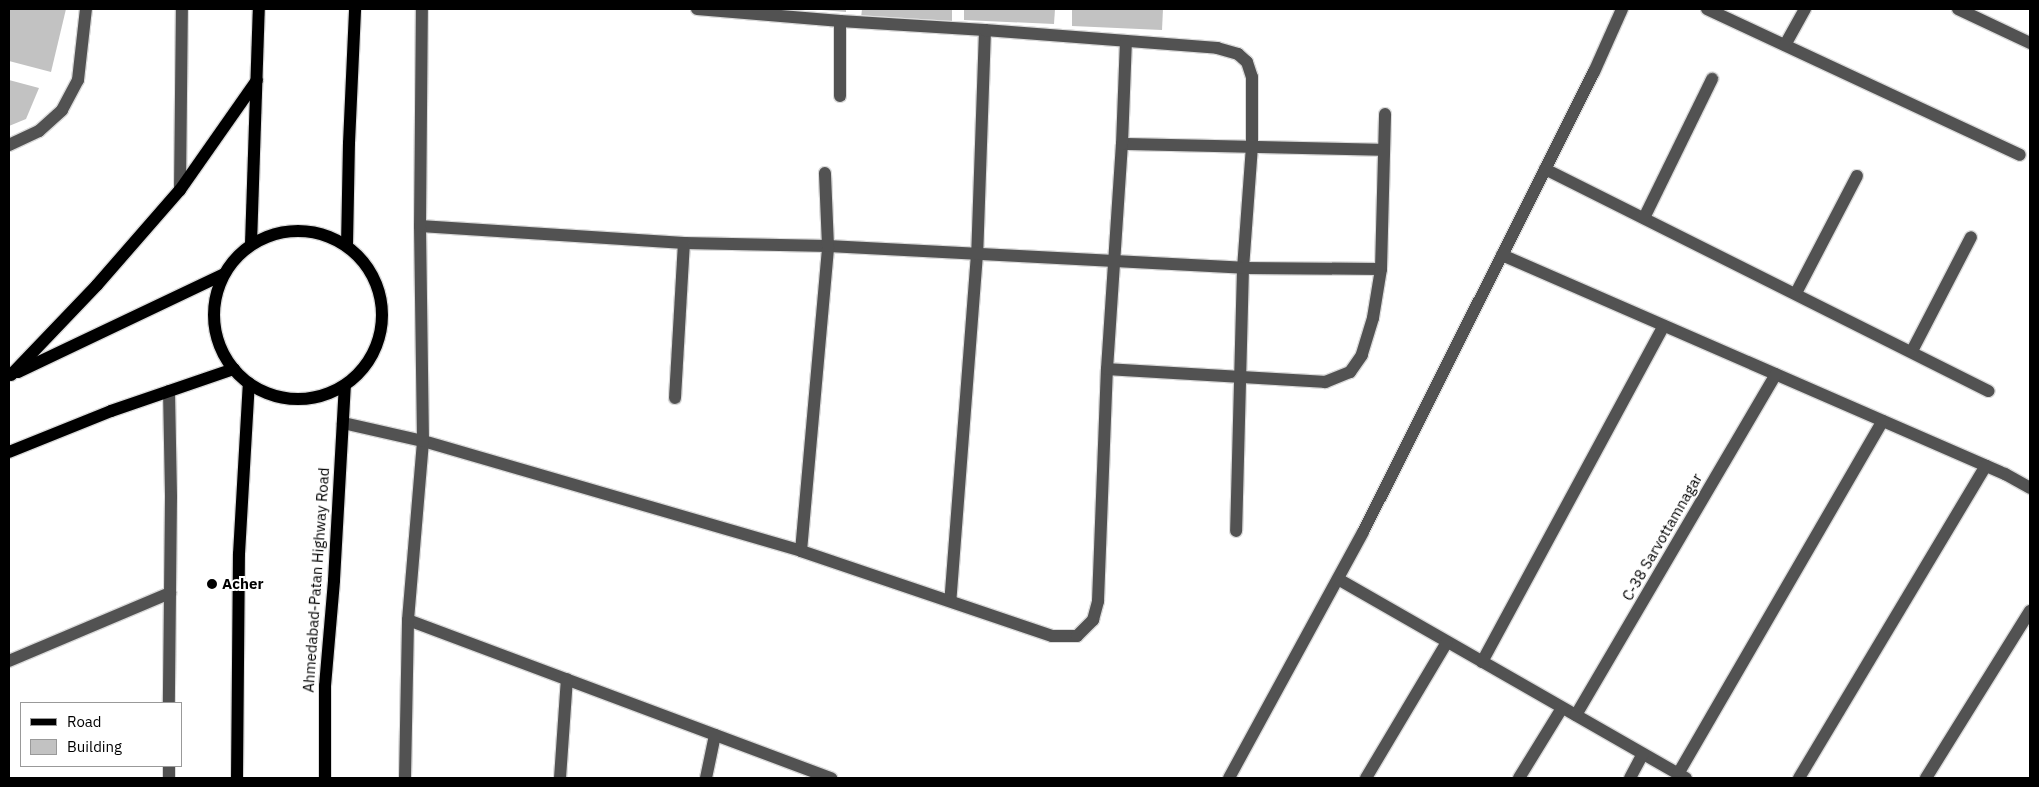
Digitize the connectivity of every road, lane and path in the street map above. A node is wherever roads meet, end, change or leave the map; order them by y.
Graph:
1 (86, 9) edge
2 (182, 9) edge
3 (259, 9) edge
4 (355, 9) edge
5 (422, 9) edge
6 (697, 9) edge
7 (1622, 9) edge
8 (1708, 9) edge
9 (1805, 9) edge
10 (1958, 9) edge
11 (840, 22) junction
12 (985, 30) junction
13 (1126, 41) junction
14 (2030, 43) edge
15 (1785, 45) junction
16 (1712, 79) dead end
17 (257, 80) junction
18 (840, 96) dead end
19 (1385, 114) dead end
20 (1122, 144) junction
21 (9, 145) edge
22 (1252, 146) junction
23 (1384, 150) junction
24 (2020, 155) dead end
25 (1545, 169) junction
26 (824, 173) dead end
27 (1857, 176) dead end
28 (180, 190) junction
29 (1644, 218) junction
30 (420, 226) junction
31 (1971, 237) dead end
32 (684, 243) junction
33 (251, 244) junction
34 (347, 246) junction
35 (828, 246) junction
36 (977, 254) junction
37 (1502, 255) junction
38 (1113, 260) junction
39 (1243, 268) junction
40 (1381, 269) junction
41 (224, 274) junction
42 (1796, 293) junction
43 (1664, 326) junction
44 (1912, 351) junction
45 (234, 369) junction
46 (1107, 369) junction
47 (1776, 374) junction
48 (10, 375) edge
49 (1240, 378) junction
50 (249, 383) junction
51 (345, 385) junction
52 (1989, 391) dead end
53 (169, 392) junction
54 (675, 398) dead end
55 (1883, 421) junction
56 (343, 423) junction
57 (424, 442) junction
58 (9, 452) edge
59 (1986, 466) junction
60 (2030, 488) edge
61 (1236, 531) dead end
62 (801, 550) junction
63 (1338, 579) junction
64 (170, 593) junction
65 (950, 601) junction
66 (2030, 611) edge
67 (408, 620) junction
68 (1447, 642) junction
69 (9, 661) edge
70 (1482, 662) junction
71 (567, 679) junction
72 (169, 702) edge
73 (1562, 708) junction
74 (1576, 715) junction
75 (715, 735) junction
76 (1644, 754) junction
77 (1682, 776) edge
78 (237, 778) edge
79 (325, 778) edge
80 (405, 778) edge
81 (560, 778) edge
82 (706, 778) edge
83 (831, 778) edge
84 (1229, 778) edge
85 (1366, 778) edge
86 (1519, 778) edge
87 (1630, 778) edge
88 (1799, 778) edge
89 (1926, 778) edge

1 - 21 street
2 - 28 street
3 - 17 main road
4 - 34 main road
5 - 30 street
6 - 11 street
7 - 25 street
8 - 15 street
9 - 15 street
10 - 14 street
11 - 12 street
11 - 18 street
12 - 13 street
12 - 36 street
13 - 20 street
13 - 22 street
15 - 24 street
16 - 29 street
17 - 28 main road
17 - 33 main road
19 - 23 street
20 - 22 street
20 - 38 street
22 - 23 street
22 - 39 street
23 - 40 street
25 - 29 street
25 - 37 street
26 - 35 street
27 - 42 street
28 - 48 main road
29 - 42 street
30 - 32 street
30 - 57 street
31 - 44 street
32 - 35 street
32 - 54 street
33 - 34 main road
33 - 41 main road
34 - 51 main road
35 - 36 street
35 - 62 street
36 - 38 street
36 - 65 street
37 - 43 street
37 - 63 street
38 - 39 street
38 - 46 street
39 - 40 street
39 - 49 street
40 - 49 street
41 - 45 main road
41 - 48 main road
42 - 44 street
43 - 47 street
43 - 70 street
44 - 52 street
45 - 50 main road
45 - 53 main road
46 - 49 street
46 - 65 street
47 - 55 street
47 - 74 street, C-38 Sarvottamnagar
49 - 61 street
50 - 51 main road
50 - 78 main road
51 - 56 main road, Ahmedabad-Patan Highway Road
53 - 58 main road
53 - 64 street
55 - 59 street
55 - 77 street
56 - 57 street
56 - 79 main road, Ahmedabad-Patan Highway Road
57 - 62 street
57 - 67 street
59 - 60 street
59 - 88 street
62 - 65 street
63 - 68 street
63 - 84 street
64 - 69 street
64 - 72 street
66 - 89 street
67 - 71 street
67 - 80 street
68 - 70 street
68 - 85 street
70 - 73 street
71 - 75 street
71 - 81 street
73 - 74 street
73 - 86 street
74 - 76 street
75 - 82 street
75 - 83 street
76 - 77 street
76 - 87 street

